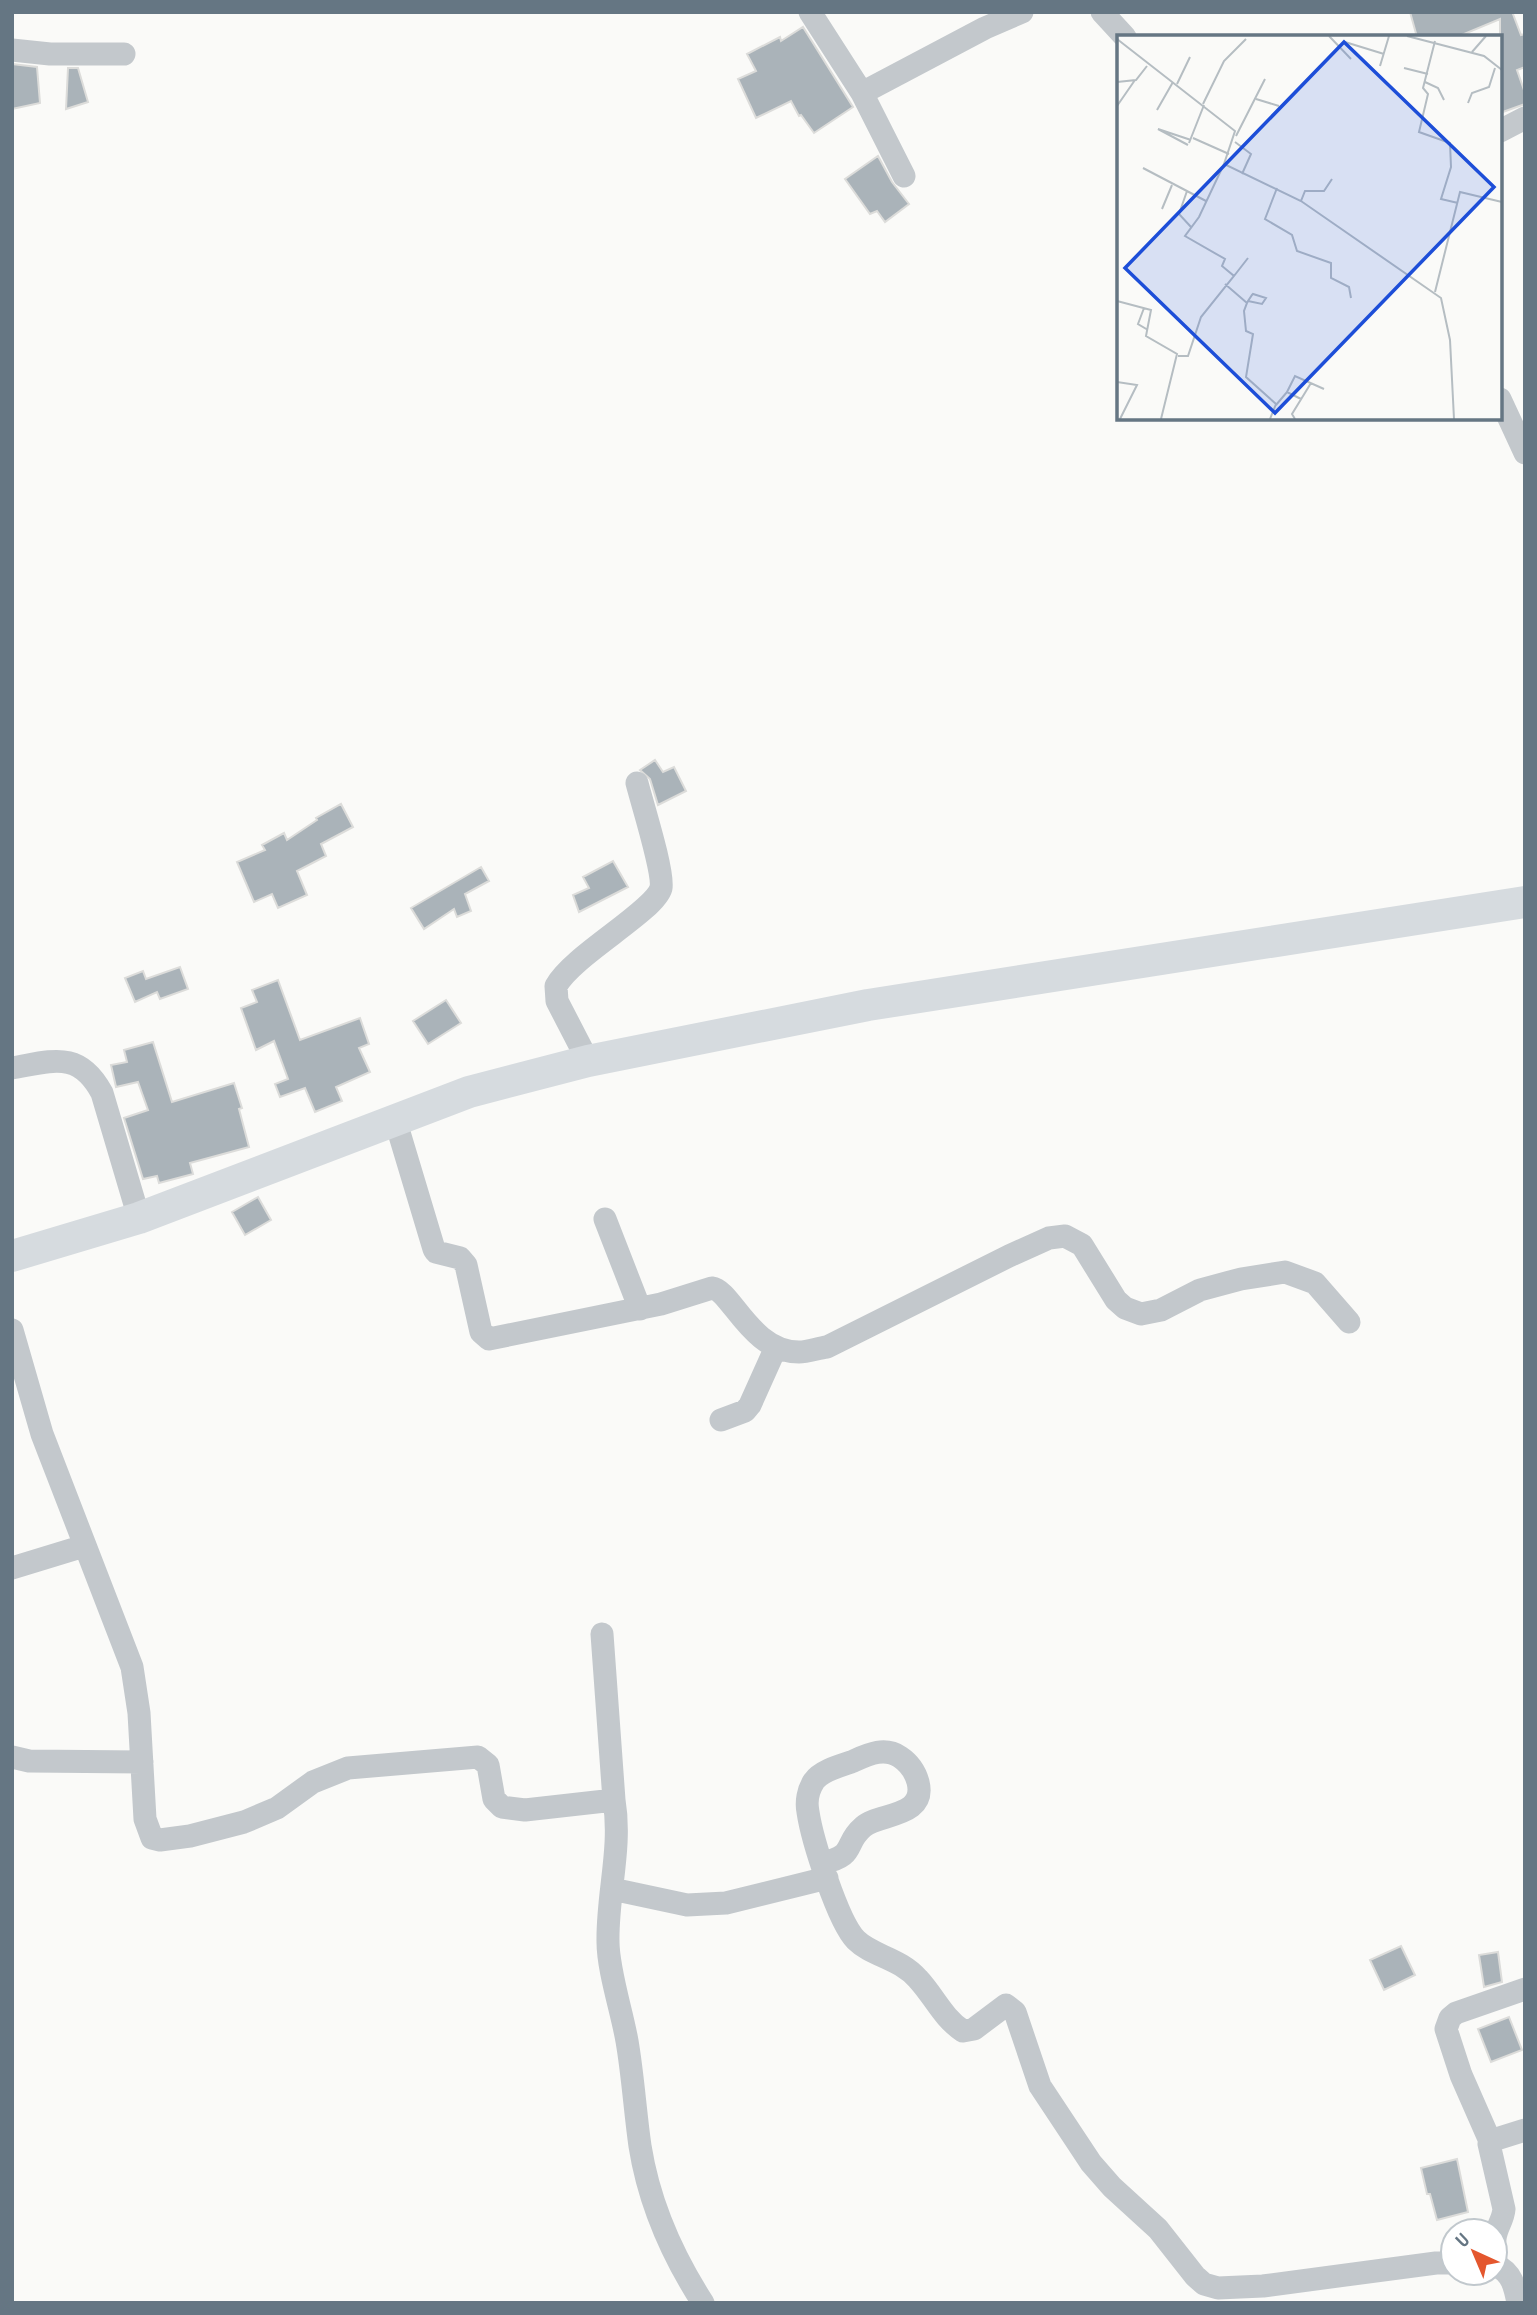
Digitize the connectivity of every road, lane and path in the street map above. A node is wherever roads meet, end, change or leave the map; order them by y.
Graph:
1 (810, 12) edge
2 (1022, 12) edge
3 (1102, 12) edge
4 (1123, 35) edge
5 (12, 50) edge
6 (124, 54) dead end
7 (862, 93) junction
8 (1525, 118) edge
9 (1502, 130) edge
10 (904, 176) dead end
11 (1502, 403) edge
12 (1525, 453) edge
13 (637, 783) dead end
14 (1525, 902) edge
15 (588, 1061) junction
16 (12, 1068) edge
17 (395, 1119) junction
18 (139, 1218) junction
19 (605, 1219) dead end
20 (12, 1256) edge
21 (640, 1309) junction
22 (1349, 1322) dead end
23 (12, 1330) edge
24 (776, 1347) junction
25 (721, 1420) dead end
26 (85, 1546) junction
27 (12, 1568) edge
28 (602, 1634) dead end
29 (12, 1756) edge
30 (142, 1762) junction
31 (614, 1800) junction
32 (824, 1870) junction
33 (612, 1889) junction
34 (1525, 1989) edge
35 (1525, 2130) edge
36 (1490, 2141) junction
37 (1503, 2217) edge
38 (1439, 2263) edge
39 (1509, 2277) edge
40 (703, 2303) edge
41 (1518, 2303) edge

1 - 7 street
2 - 7 street
3 - 4 street
5 - 6 street
7 - 10 street
8 - 9 street
11 - 12 street
13 - 15 street
14 - 15 street
15 - 17 street
16 - 18 street
17 - 18 street
17 - 21 street
18 - 20 street
19 - 21 street
21 - 24 street
22 - 24 street
23 - 26 street
24 - 25 street
26 - 27 street
26 - 30 street
28 - 31 street
29 - 30 street
30 - 31 street
31 - 33 street
32 - 32 street
32 - 33 street
32 - 38 street
33 - 40 street
34 - 36 street
35 - 36 street
36 - 37 street
39 - 41 street

